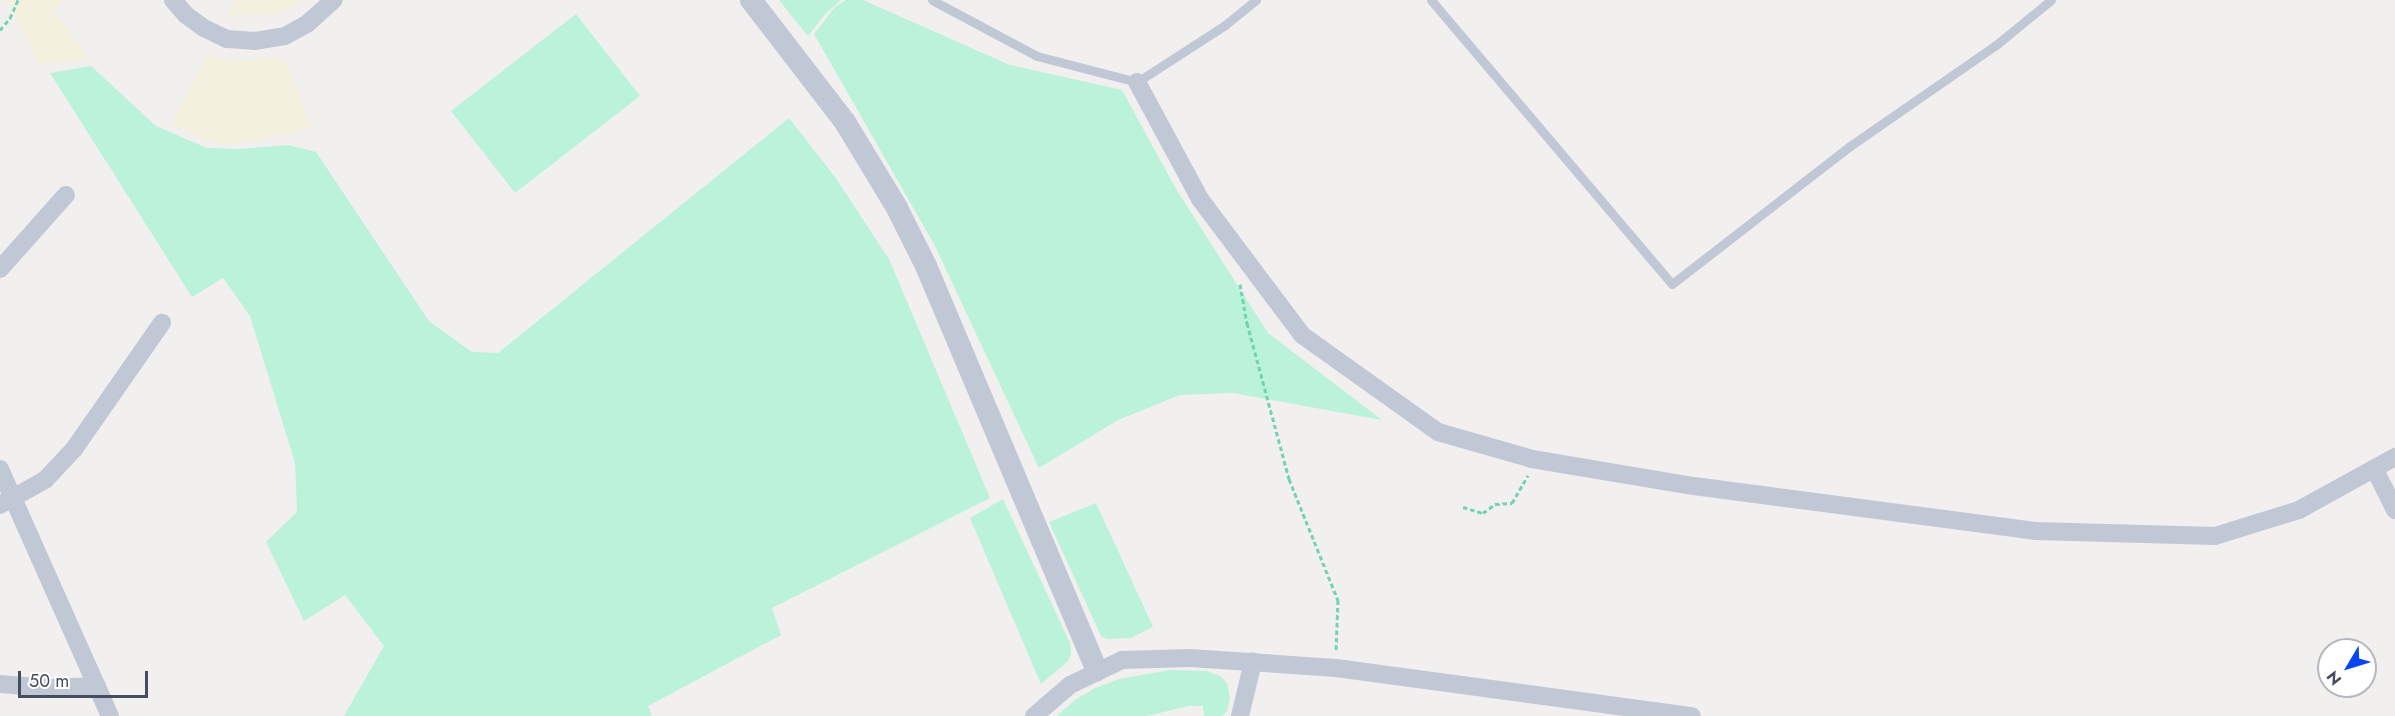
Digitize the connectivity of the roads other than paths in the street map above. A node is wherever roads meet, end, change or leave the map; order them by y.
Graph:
1 (173, 0) edge
2 (334, 0) edge
3 (751, 0) edge
4 (932, 0) edge
5 (1256, 0) edge
6 (1431, 0) edge
7 (2051, 0) edge
8 (1137, 82) junction
9 (66, 195) dead end
10 (0, 269) edge
11 (162, 323) dead end
12 (2395, 457) edge
13 (0, 469) edge
14 (2375, 470) junction
15 (6, 502) edge
16 (2395, 510) edge
17 (1253, 662) junction
18 (1096, 670) junction
19 (0, 684) edge
20 (97, 686) junction
21 (1608, 711) edge
22 (110, 716) edge
23 (1034, 716) edge
24 (1240, 716) edge
25 (1692, 716) edge

1 - 2 street
3 - 18 street
4 - 8 lane
5 - 8 lane
6 - 7 lane
8 - 14 street
9 - 10 street
11 - 15 street
12 - 14 street
13 - 15 street
14 - 16 street
15 - 20 street
17 - 18 street
17 - 21 street
17 - 24 street
18 - 23 street
19 - 20 street
20 - 22 street
21 - 25 street

